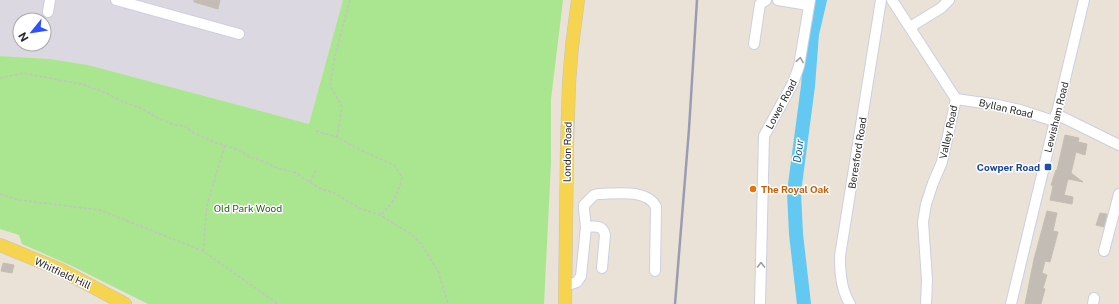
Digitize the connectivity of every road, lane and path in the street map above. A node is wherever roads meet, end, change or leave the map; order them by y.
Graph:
1 (50, 0) edge
2 (116, 0) edge
3 (350, 0) edge
4 (578, 0) edge
5 (766, 0) edge
6 (778, 0) edge
7 (881, 0) edge
8 (892, 0) edge
9 (949, 0) edge
10 (1084, 0) edge
11 (809, 3) edge
12 (48, 12) dead end
13 (910, 27) junction
14 (239, 34) dead end
15 (754, 44) dead end
16 (0, 78) edge
17 (956, 99) junction
18 (1055, 118) junction
19 (316, 131) dead end
20 (337, 137) junction
21 (1119, 144) edge
22 (226, 145) junction
23 (316, 170) dead end
24 (310, 182) junction
25 (0, 194) edge
26 (1119, 194) edge
27 (380, 215) junction
28 (586, 227) junction
29 (0, 245) edge
30 (203, 251) junction
31 (1104, 251) dead end
32 (602, 268) dead end
33 (655, 271) dead end
34 (565, 286) junction
35 (125, 304) edge
36 (278, 304) edge
37 (448, 304) edge
38 (565, 304) edge
39 (760, 304) edge
40 (850, 304) edge
41 (926, 304) edge
42 (1011, 304) edge

1 - 12 street
2 - 14 street
3 - 20 path
4 - 34 main road, London Road
5 - 15 street
6 - 11 street
7 - 40 street, Beresford Road
8 - 13 street, Valley Road
9 - 13 street
10 - 18 street, Lewisham Road
39 -> 11 street, Lower Road
13 - 17 street, Valley Road
16 - 22 path
17 - 18 street, Byllan Road
17 - 41 street, Valley Road
18 - 21 street
18 - 42 street, Lewisham Road
19 - 20 path
20 - 27 path
22 - 24 path
22 - 30 path
23 - 24 path
24 - 27 path
25 - 30 path
26 - 31 street
27 - 37 path
28 - 32 street
28 - 33 street
28 - 34 street
29 - 35 main road, Whitfield Hill
30 - 36 path
34 - 38 main road, London Road

